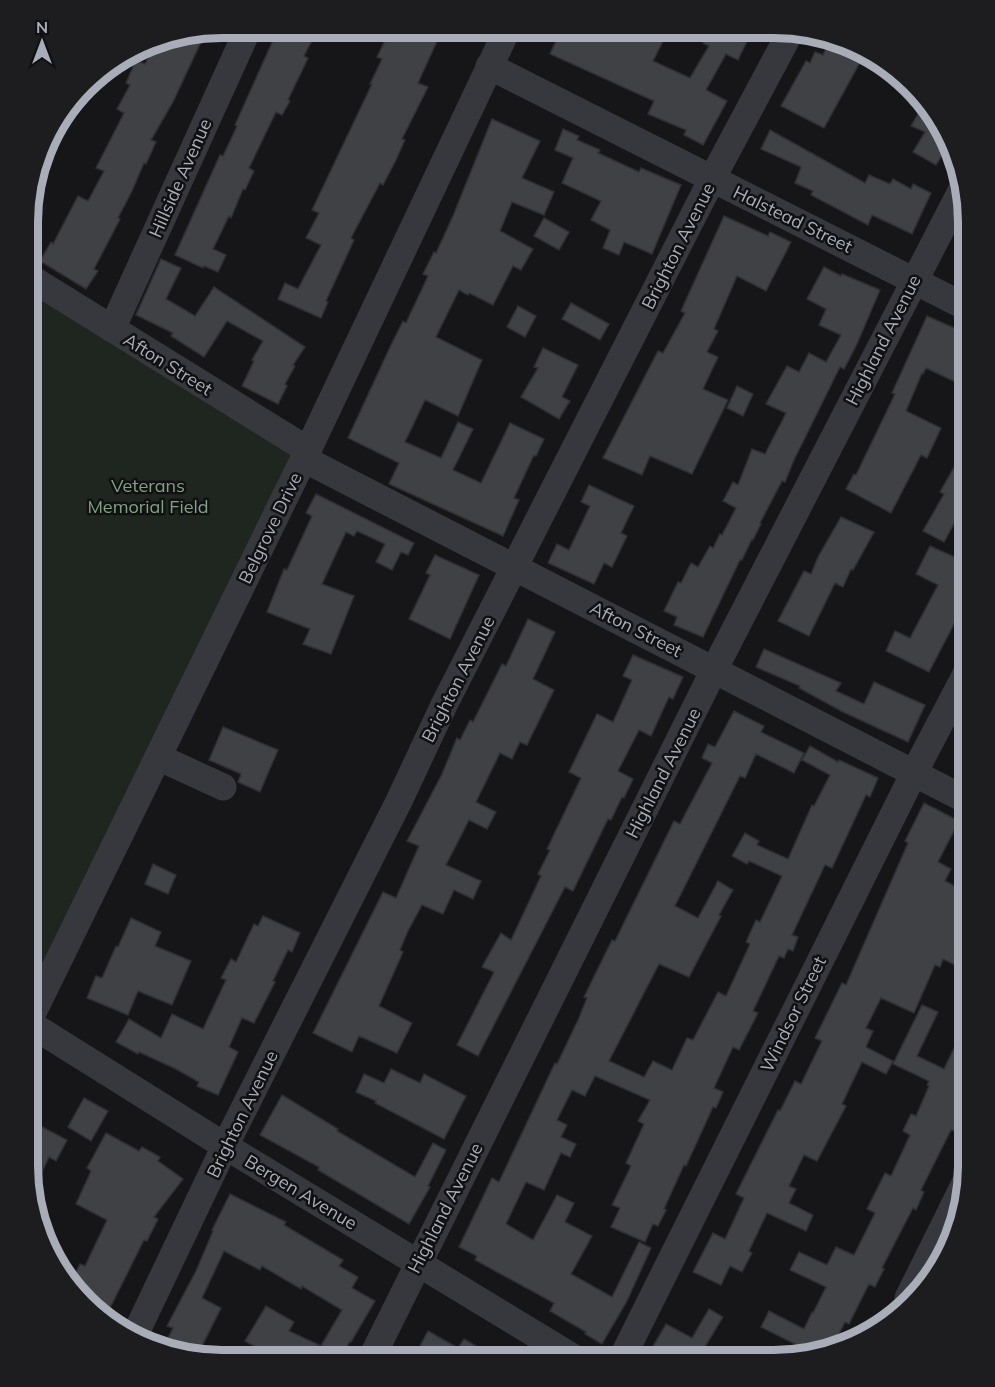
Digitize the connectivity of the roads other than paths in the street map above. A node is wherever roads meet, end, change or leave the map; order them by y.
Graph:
1 (244, 37) edge
2 (504, 37) edge
3 (787, 38) edge
4 (489, 66) junction
5 (712, 179) junction
6 (956, 200) edge
7 (914, 280) junction
8 (38, 283) edge
9 (958, 303) edge
10 (112, 329) junction
11 (306, 454) junction
12 (515, 567) junction
13 (714, 670) junction
14 (958, 690) edge
15 (158, 757) junction
16 (914, 773) junction
17 (223, 787) dead end
18 (957, 796) edge
19 (38, 1003) edge
20 (38, 1029) edge
21 (225, 1146) junction
22 (952, 1210) edge
23 (417, 1263) junction
24 (916, 1281) edge
25 (138, 1330) edge
26 (375, 1350) edge
27 (561, 1350) edge
28 (626, 1350) edge

1 - 10 street, Hillside Avenue
2 - 4 street, Belgrove Drive
3 - 5 street, Brighton Avenue
4 - 5 street, Halstead Street
4 - 11 street, Belgrove Drive
5 - 7 street, Halstead Street
5 - 12 street, Brighton Avenue
6 - 7 street, Highland Avenue
7 - 9 street, Halstead Street
7 - 13 street, Highland Avenue
8 - 10 street, Afton Street
10 - 11 street, Afton Street
11 - 12 street, Afton Street
11 - 15 street, Belgrove Drive
12 - 13 street, Afton Street
12 - 21 street, Brighton Avenue
13 - 16 street, Afton Street
13 - 23 street, Highland Avenue
14 - 16 street, Windsor Street
15 - 17 street
15 - 19 street, Belgrove Drive
16 - 18 street, Afton Street
16 - 28 street, Windsor Street
20 - 21 street, Bergen Avenue
21 - 23 street, Bergen Avenue
21 - 25 street, Brighton Avenue
22 - 24 street
23 - 26 street, Highland Avenue
23 - 27 street, Bergen Avenue

